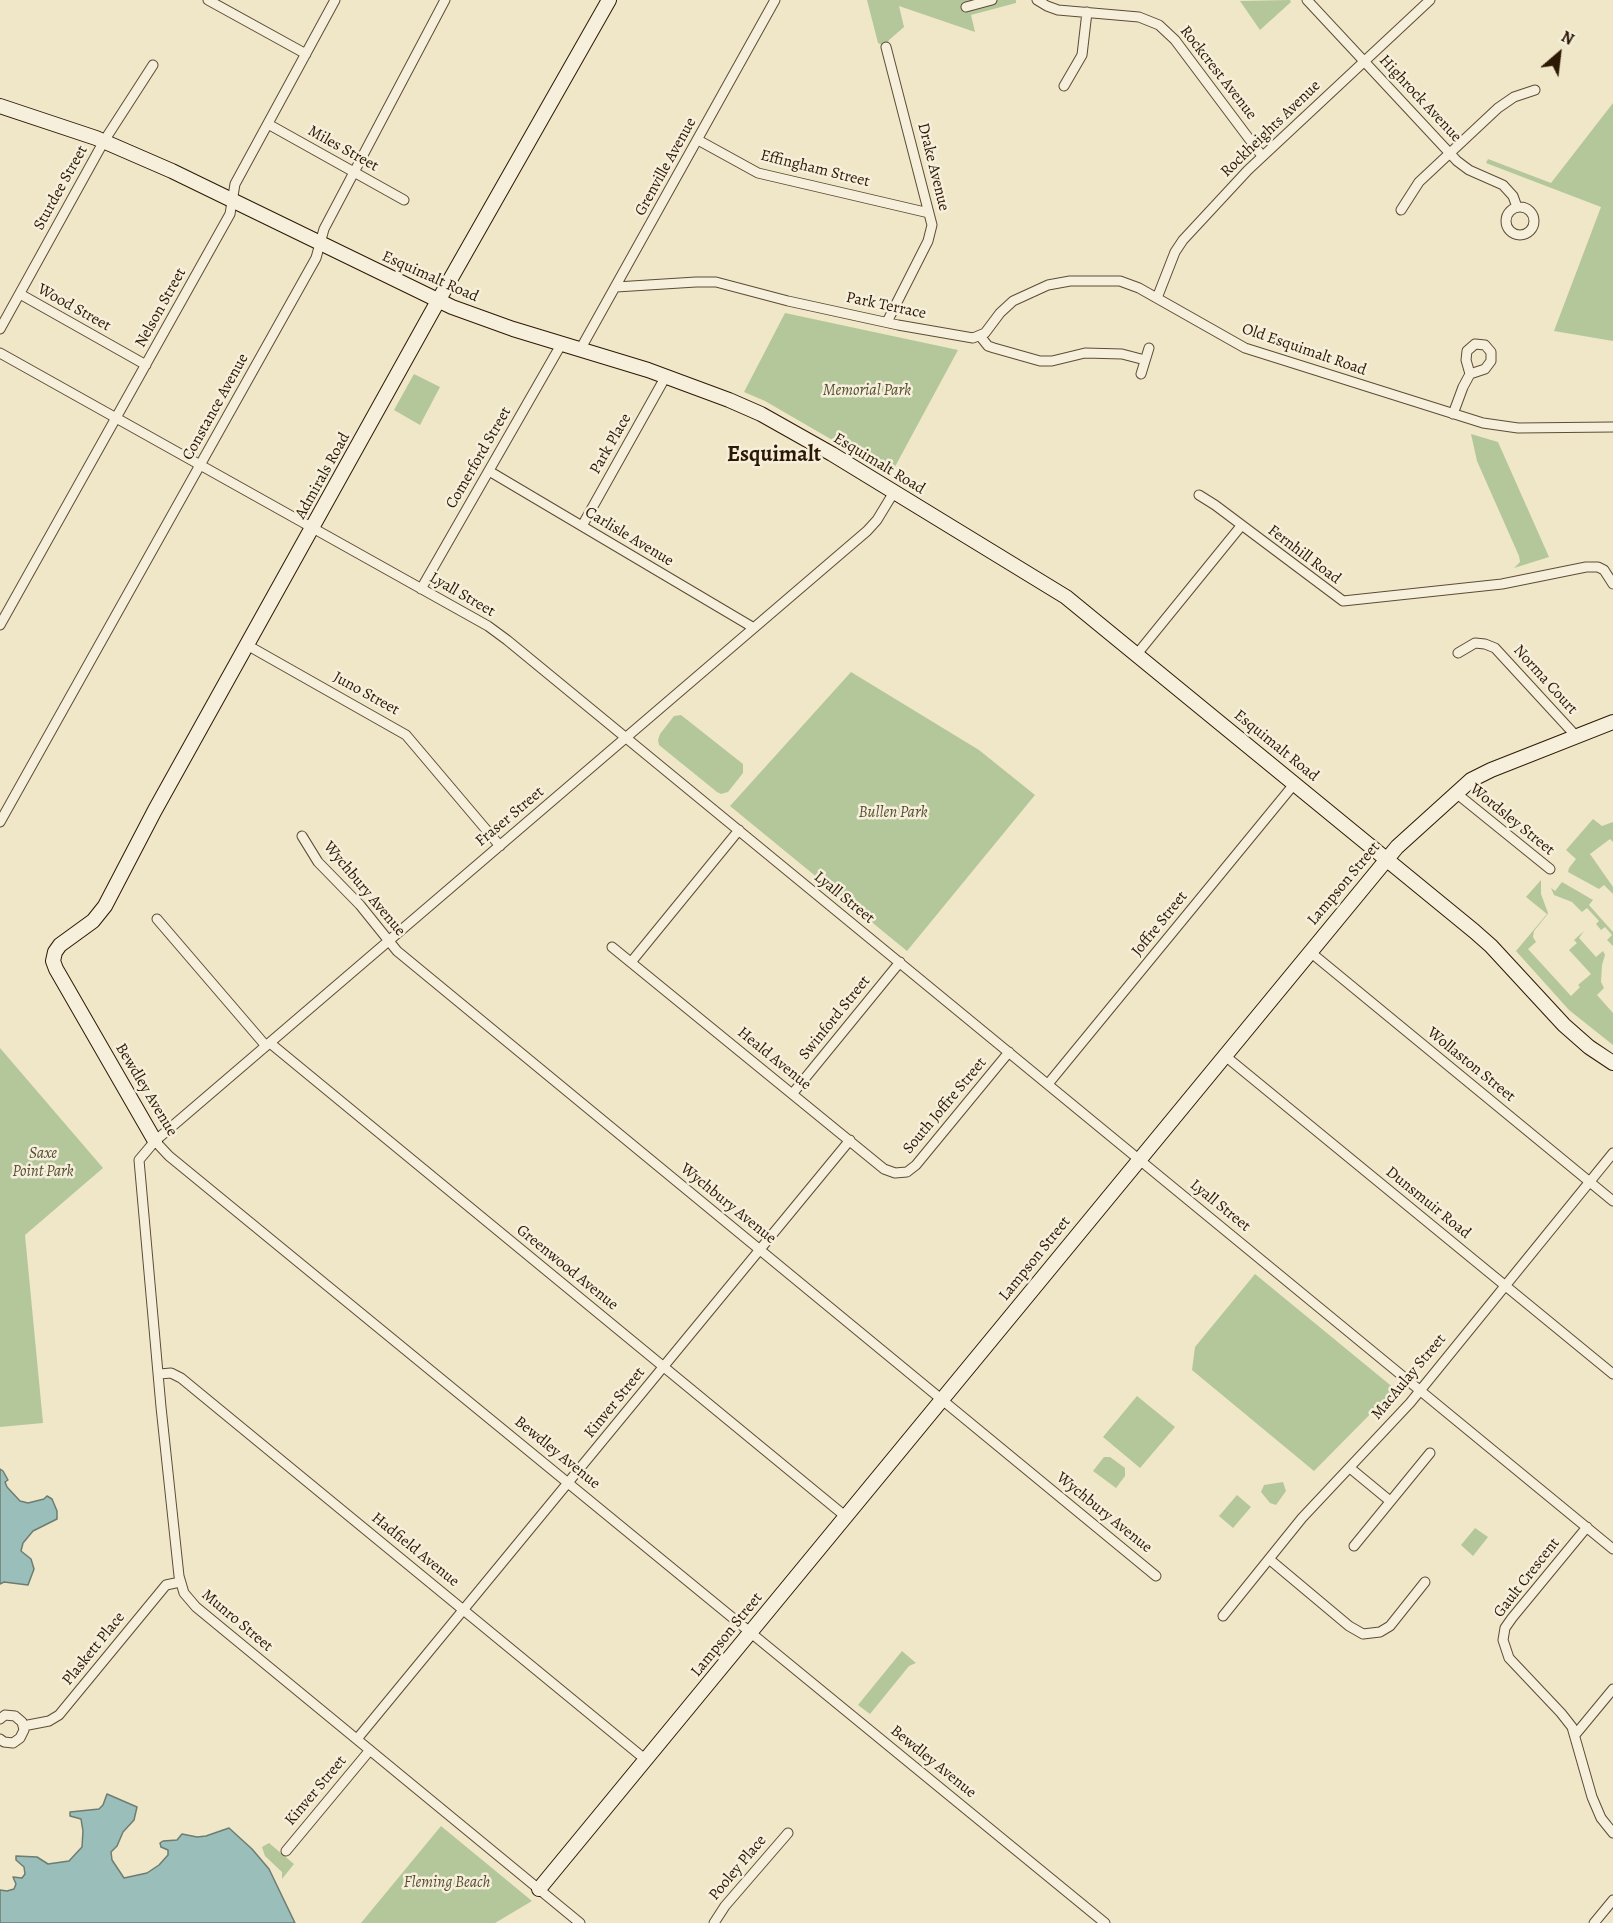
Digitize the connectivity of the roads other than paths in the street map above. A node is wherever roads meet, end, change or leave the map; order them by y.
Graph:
1 (208, 0) edge
2 (335, 0) edge
3 (445, 0) edge
4 (609, 0) edge
5 (775, 0) edge
6 (992, 0) edge
7 (1037, 0) edge
8 (1307, 0) edge
9 (1430, 0) edge
10 (966, 7) dead end
11 (1087, 12) junction
12 (886, 47) dead end
13 (306, 54) junction
14 (1364, 62) junction
15 (153, 65) dead end
16 (1064, 86) dead end
17 (1535, 90) dead end
18 (0, 106) edge
19 (268, 124) junction
20 (698, 140) junction
21 (104, 141) junction
22 (1450, 153) junction
23 (1263, 156) junction
24 (354, 172) junction
25 (233, 199) junction
26 (404, 200) dead end
27 (1517, 207) dead end
28 (1401, 210) dead end
29 (929, 213) junction
30 (319, 243) junction
31 (616, 287) junction
32 (20, 294) junction
33 (1157, 298) junction
34 (438, 301) junction
35 (887, 322) junction
36 (0, 329) edge
37 (980, 336) junction
38 (562, 343) junction
39 (581, 348) junction
40 (1149, 348) dead end
41 (0, 352) edge
42 (1145, 360) junction
43 (146, 365) junction
44 (1141, 374) dead end
45 (1470, 374) dead end
46 (666, 376) junction
47 (1453, 414) junction
48 (116, 418) junction
49 (1613, 427) edge
50 (200, 465) junction
51 (489, 471) junction
52 (894, 492) junction
53 (1199, 495) dead end
54 (582, 526) junction
55 (1241, 526) junction
56 (313, 528) junction
57 (1613, 584) edge
58 (421, 589) junction
59 (0, 625) edge
60 (754, 628) junction
61 (247, 645) junction
62 (1458, 653) dead end
63 (1137, 654) junction
64 (1613, 722) edge
65 (1576, 736) junction
66 (626, 738) junction
67 (1295, 783) junction
68 (1456, 793) junction
69 (0, 822) edge
70 (739, 830) junction
71 (302, 836) dead end
72 (500, 846) junction
73 (1386, 859) junction
74 (1550, 869) dead end
75 (157, 919) dead end
76 (389, 940) junction
77 (612, 947) dead end
78 (1309, 951) junction
79 (54, 956) joint
80 (632, 961) junction
81 (900, 962) junction
82 (268, 1044) junction
83 (1009, 1052) junction
84 (1224, 1055) junction
85 (1613, 1063) edge
86 (1048, 1084) junction
87 (793, 1093) junction
88 (850, 1140) junction
89 (155, 1141) junction
90 (1613, 1153) edge
91 (1139, 1159) junction
92 (139, 1160) joint
93 (901, 1173) joint
94 (1590, 1182) junction
95 (1613, 1201) edge
96 (760, 1250) junction
97 (1504, 1286) junction
98 (664, 1366) junction
99 (160, 1374) junction
100 (1613, 1374) edge
101 (1420, 1390) junction
102 (941, 1399) junction
103 (1430, 1453) dead end
104 (1350, 1468) junction
105 (568, 1483) junction
106 (1390, 1501) junction
107 (845, 1516) junction
108 (1587, 1527) junction
109 (1612, 1545) edge
110 (1354, 1546) dead end
111 (1269, 1559) junction
112 (1156, 1576) dead end
113 (180, 1582) junction
114 (1425, 1582) dead end
115 (464, 1610) junction
116 (1223, 1616) dead end
117 (749, 1633) junction
118 (1613, 1689) edge
119 (0, 1719) edge
120 (23, 1726) junction
121 (1575, 1735) junction
122 (0, 1739) edge
123 (357, 1739) junction
124 (370, 1750) junction
125 (646, 1760) junction
126 (788, 1833) dead end
127 (1613, 1833) edge
128 (286, 1851) dead end
129 (539, 1889) junction
130 (1613, 1900) edge
131 (580, 1923) edge
132 (714, 1923) edge
133 (1105, 1923) edge
134 (1594, 1923) edge

1 - 13 street
2 - 13 street, Nelson Street
3 - 24 street, Constance Avenue
4 - 34 street, Admirals Road
5 - 20 street, Grenville Avenue
6 - 10 street
7 - 11 street, Rockcrest Avenue
8 - 14 street, Highrock Avenue
9 - 14 street, Rockheights Avenue
11 - 16 street
11 - 23 street, Rockcrest Avenue
12 - 29 street, Drake Avenue
13 - 19 street, Nelson Street
14 - 22 street, Highrock Avenue
14 - 23 street, Rockheights Avenue
15 - 21 street, Sturdee Street
17 - 22 street
18 - 21 street, Esquimalt Road
19 - 24 street, Miles Street
19 - 25 street, Nelson Street
20 - 29 street, Effingham Street
20 - 31 street, Grenville Avenue
21 - 25 street, Esquimalt Road
21 - 32 street, Sturdee Street
22 - 27 street, Highrock Avenue
22 - 28 street
23 - 33 street, Rockheights Avenue
24 - 26 street, Miles Street
24 - 30 street, Constance Avenue
25 - 30 street, Esquimalt Road
25 - 43 street, Nelson Street
29 - 35 street, Drake Avenue
30 - 34 street, Esquimalt Road
30 - 50 street, Constance Avenue
31 - 35 street, Park Terrace
31 - 39 street, Grenville Avenue
32 - 36 street, Sturdee Street
32 - 43 street, Wood Street
33 - 37 street, Old Esquimalt Road
33 - 47 street, Old Esquimalt Road
34 - 38 street, Esquimalt Road
34 - 56 street, Admirals Road
35 - 37 street, Park Terrace
37 - 42 street, Park Terrace
38 - 39 street, Esquimalt Road
38 - 51 street, Comerford Street
39 - 46 street, Esquimalt Road
40 - 42 street
41 - 48 street, Lyall Street
42 - 44 street
43 - 48 street, Nelson Street
45 - 47 street
46 - 52 street, Esquimalt Road
46 - 54 street, Park Place
47 - 49 street, Old Esquimalt Road
48 - 50 street, Lyall Street
48 - 59 street, Nelson Street
50 - 56 street, Lyall Street
50 - 69 street, Constance Avenue
51 - 54 street, Carlisle Avenue
51 - 58 street, Comerford Street
52 - 60 street, Fraser Street
52 - 63 street, Esquimalt Road
53 - 55 street
54 - 60 street, Carlisle Avenue
55 - 57 street, Fernhill Road
55 - 63 street, Fernhill Road
56 - 58 street, Lyall Street
56 - 61 street, Admirals Road
58 - 66 street, Lyall Street
60 - 66 street, Fraser Street
61 - 72 street, Juno Street
61 - 79 street, Admirals Road
62 - 65 street, Norma Court
63 - 67 street, Esquimalt Road
64 - 65 street, Lampson Street
65 - 68 street, Lampson Street
66 - 70 street, Lyall Street
66 - 72 street, Fraser Street
67 - 73 street, Esquimalt Road
67 - 86 street, Joffre Street
68 - 73 street, Lampson Street
68 - 74 street, Wordsley Street
70 - 80 street
70 - 81 street, Lyall Street
71 - 76 street, Wychbury Avenue
72 - 76 street, Fraser Street
73 - 78 street, Lampson Street
73 - 85 street, Esquimalt Road
75 - 82 street, Greenwood Avenue
76 - 82 street, Fraser Street
76 - 96 street, Wychbury Avenue
77 - 80 street, Heald Avenue
78 - 84 street, Lampson Street
78 - 94 street, Wollaston Street
79 - 89 street, Bewdley Avenue
80 - 87 street, Heald Avenue
81 - 83 street, Lyall Street
81 - 87 street, Swinford Street
82 - 89 street, Fraser Street
82 - 98 street, Greenwood Avenue
83 - 86 street, Lyall Street
83 - 93 street, South Joffre Street
84 - 91 street, Lampson Street
84 - 97 street, Dunsmuir Road
86 - 91 street, Lyall Street
87 - 88 street, Heald Avenue
88 - 93 street, Heald Avenue
88 - 96 street, Kinver Street
89 - 92 street, Fraser Street
89 - 105 street, Bewdley Avenue
90 - 94 street, MacAulay Street
91 - 101 street, Lyall Street
91 - 102 street, Lampson Street
92 - 99 street, Munro Street
94 - 95 street, Wollaston Street
94 - 97 street, MacAulay Street
96 - 98 street, Kinver Street
96 - 102 street, Wychbury Avenue
97 - 100 street, Dunsmuir Road
97 - 101 street, MacAulay Street
98 - 105 street, Kinver Street
98 - 107 street, Greenwood Avenue
99 - 113 street, Munro Street
99 - 115 street, Hadfield Avenue
101 - 104 street, MacAulay Street
101 - 108 street, Lyall Street
102 - 107 street, Lampson Street
102 - 112 street, Wychbury Avenue
103 - 106 street
104 - 106 street
104 - 111 street, MacAulay Street
105 - 115 street, Kinver Street
105 - 117 street, Bewdley Avenue
106 - 110 street
107 - 117 street, Lampson Street
108 - 109 street, Lyall Street
108 - 121 street, Gault Crescent
111 - 114 street
111 - 116 street, MacAulay Street
113 - 120 street, Plaskett Place
113 - 123 street, Munro Street
115 - 123 street, Kinver Street
115 - 125 street, Hadfield Avenue
117 - 125 street, Lampson Street
117 - 133 street, Bewdley Avenue
118 - 121 street
119 - 120 street
120 - 122 street, Plaskett Place
121 - 127 street, Gault Crescent
123 - 124 street, Munro Street
124 - 128 street, Kinver Street
124 - 129 street, Munro Street
125 - 129 street, Lampson Street
126 - 132 street, Pooley Place
129 - 131 street, Munro Street
130 - 134 street

